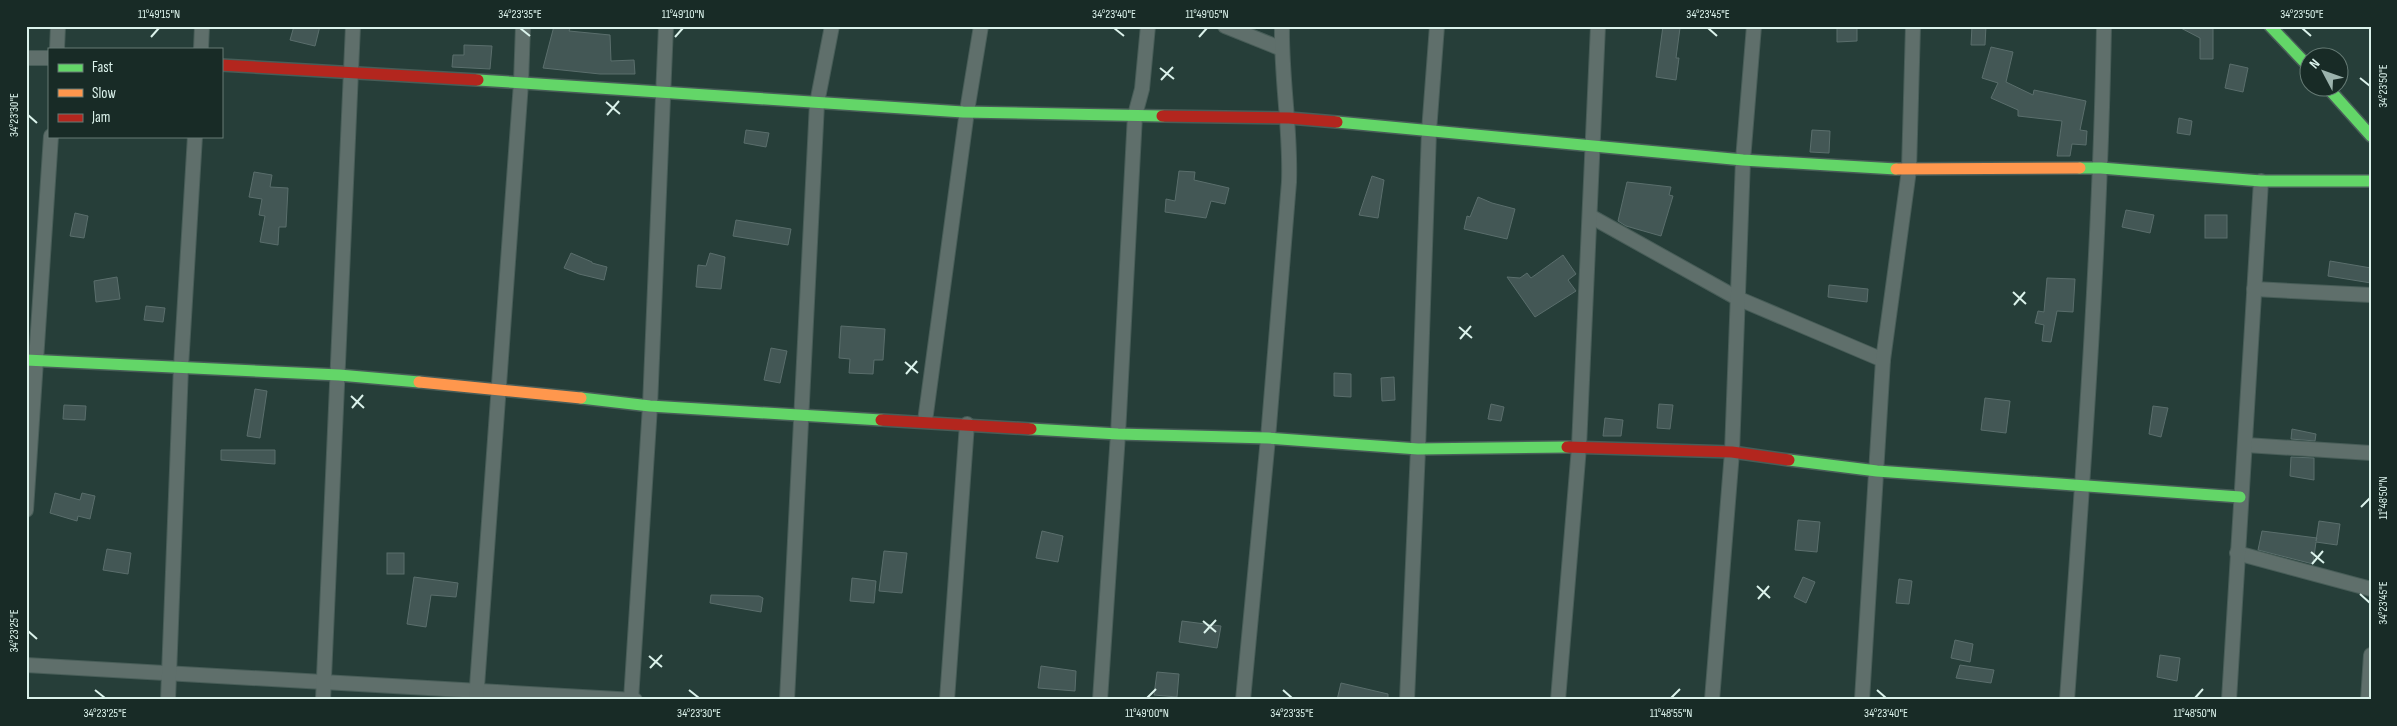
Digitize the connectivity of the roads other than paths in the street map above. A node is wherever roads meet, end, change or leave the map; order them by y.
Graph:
1 (58, 26) edge
2 (202, 26) edge
3 (353, 26) edge
4 (522, 26) edge
5 (666, 26) edge
6 (832, 26) edge
7 (981, 26) edge
8 (1148, 26) edge
9 (1225, 26) edge
10 (1282, 26) edge
11 (1437, 26) edge
12 (1598, 26) edge
13 (1754, 26) edge
14 (1913, 26) edge
15 (2104, 26) edge
16 (2270, 26) edge
17 (57, 48) edge
18 (201, 48) edge
19 (1282, 48) junction
20 (26, 58) edge
21 (48, 58) edge
22 (2300, 58) edge
23 (222, 66) edge
24 (349, 73) junction
25 (521, 83) junction
26 (662, 91) junction
27 (2337, 98) edge
28 (816, 103) junction
29 (967, 112) junction
30 (1135, 115) junction
31 (1289, 118) junction
32 (1429, 131) junction
33 (2371, 136) edge
34 (51, 138) edge
35 (195, 138) edge
36 (1592, 147) junction
37 (1743, 160) junction
38 (2101, 168) junction
39 (1909, 170) junction
40 (2371, 180) edge
41 (2261, 182) junction
42 (1590, 216) junction
43 (2254, 289) junction
44 (2371, 295) edge
45 (1737, 298) junction
46 (31, 360) edge
47 (1883, 360) junction
48 (181, 367) junction
49 (339, 375) junction
50 (499, 388) junction
51 (650, 406) junction
52 (800, 414) junction
53 (924, 421) junction
54 (967, 424) junction
55 (1118, 434) junction
56 (1268, 438) junction
57 (2246, 445) junction
58 (1579, 447) junction
59 (1418, 449) junction
60 (1732, 452) junction
61 (2371, 453) edge
62 (1877, 471) junction
63 (2083, 486) junction
64 (2240, 497) junction
65 (26, 510) edge
66 (2237, 553) junction
67 (2371, 587) edge
68 (2371, 595) edge
69 (2371, 655) edge
70 (26, 665) edge
71 (170, 674) junction
72 (324, 683) junction
73 (476, 696) edge
74 (168, 700) edge
75 (323, 700) edge
76 (633, 700) edge
77 (787, 700) edge
78 (948, 700) edge
79 (1100, 700) edge
80 (1243, 700) edge
81 (1407, 700) edge
82 (1558, 700) edge
83 (1712, 700) edge
84 (1862, 700) edge
85 (2067, 700) edge
86 (2229, 700) edge
87 (2368, 700) edge

1 - 17 street
2 - 18 street
3 - 24 street
4 - 25 street
5 - 26 street
6 - 28 street
7 - 29 street
8 - 30 street
9 - 19 street
10 - 19 street
11 - 32 street
12 - 36 street
13 - 37 street
14 - 39 street
15 - 38 street
16 - 22 street
19 - 31 street
20 - 21 street
23 - 24 street
24 - 25 street
24 - 49 street
25 - 26 street
25 - 50 street
26 - 28 street
26 - 51 street
27 - 33 street
28 - 29 street
28 - 52 street
29 - 30 street
29 - 53 street
30 - 31 street
30 - 55 street
31 - 32 street
31 - 56 street
32 - 36 street
32 - 59 street
34 - 46 street
35 - 48 street
36 - 37 street
36 - 42 street
37 - 39 street
37 - 45 street
38 - 39 street
38 - 41 street
38 - 63 street
39 - 47 street
40 - 41 street
41 - 43 street
42 - 45 street
42 - 58 street
43 - 44 street
43 - 57 street
45 - 47 street
45 - 60 street
46 - 48 street
46 - 65 street
47 - 62 street
48 - 49 street
48 - 71 street
49 - 50 street
49 - 72 street
50 - 51 street
50 - 73 street
51 - 52 street
51 - 76 street
52 - 53 street
52 - 77 street
53 - 54 street
54 - 55 street
54 - 78 street
55 - 56 street
55 - 79 street
56 - 59 street
56 - 80 street
57 - 61 street
57 - 64 street
58 - 59 street
58 - 60 street
58 - 82 street
59 - 81 street
60 - 62 street
60 - 83 street
62 - 63 street
62 - 84 street
63 - 64 street
63 - 85 street
64 - 66 street
66 - 67 street
66 - 86 street
67 - 68 street
69 - 87 street
70 - 71 street
71 - 72 street
71 - 74 street
72 - 73 street
72 - 75 street
73 - 76 street

